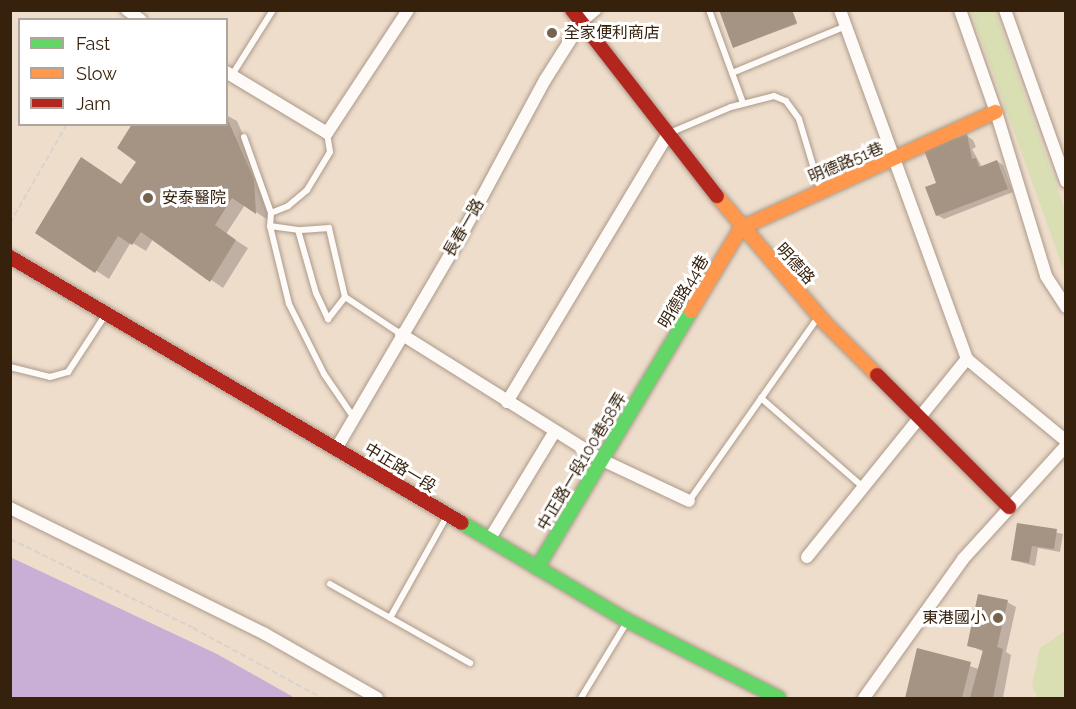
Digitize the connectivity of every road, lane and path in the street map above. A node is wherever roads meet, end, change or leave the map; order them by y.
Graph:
1 (273, 10) edge
2 (408, 10) edge
3 (572, 10) edge
4 (596, 10) edge
5 (708, 10) edge
6 (840, 10) edge
7 (960, 10) edge
8 (1005, 10) edge
9 (583, 20) junction
10 (846, 26) junction
11 (229, 73) edge
12 (732, 74) junction
13 (743, 103) junction
14 (996, 112) junction
15 (66, 126) edge
16 (327, 133) junction
17 (668, 134) junction
18 (244, 137) dead end
19 (896, 160) junction
20 (1065, 181) edge
21 (820, 190) junction
22 (270, 213) junction
23 (10, 223) edge
24 (270, 226) junction
25 (741, 228) junction
26 (298, 230) junction
27 (10, 256) edge
28 (345, 297) junction
29 (1065, 307) edge
30 (106, 314) junction
31 (819, 316) junction
32 (401, 334) junction
33 (967, 359) junction
34 (10, 367) edge
35 (654, 373) joint
36 (761, 398) junction
37 (507, 402) junction
38 (921, 415) junction
39 (354, 418) junction
40 (555, 431) junction
41 (1065, 441) edge
42 (1065, 446) edge
43 (336, 449) junction
44 (602, 460) junction
45 (863, 488) junction
46 (689, 501) joint
47 (1009, 507) junction
48 (10, 508) edge
49 (448, 515) junction
50 (10, 539) edge
51 (489, 540) junction
52 (807, 557) dead end
53 (537, 568) junction
54 (330, 584) dead end
55 (390, 618) junction
56 (628, 621) junction
57 (470, 663) dead end
58 (322, 699) edge
59 (377, 699) edge
60 (581, 699) edge
61 (779, 699) edge
62 (864, 699) edge

1 - 11 lane
2 - 16 street
3 - 9 street, 明德路
4 - 9 street, 長春一路
5 - 12 lane
6 - 10 street
7 - 14 street
8 - 20 street
9 - 17 street, 明德路
9 - 32 street, 長春一路
10 - 12 lane
10 - 19 street
11 - 16 street
12 - 13 lane
13 - 17 lane
13 - 21 lane
14 - 19 street, 明德路51巷
14 - 29 street
15 - 23 path
16 - 22 lane
17 - 25 street, 明德路
17 - 37 street
18 - 22 lane
19 - 21 street, 明德路51巷
19 - 33 street
21 - 25 street, 明德路51巷
22 - 24 lane
24 - 26 lane
24 - 39 lane
25 - 31 street, 明德路
25 - 35 street, 明德路44巷
26 - 28 lane
26 - 28 lane
27 - 30 street, 中正路一段
28 - 32 lane
30 - 34 lane
30 - 43 street, 中正路一段
31 - 36 lane
31 - 38 street, 明德路
32 - 37 street
32 - 39 street, 長春一路
33 - 38 street
33 - 41 street
35 - 44 street, 中正路一段100巷58弄
36 - 45 lane
36 - 46 lane
37 - 40 street
38 - 45 street
38 - 47 street, 明德路
39 - 43 street, 長春一路
40 - 44 street
40 - 51 street
42 - 47 street
43 - 49 street, 中正路一段
44 - 46 street
44 - 53 street, 中正路一段100巷58弄
45 - 52 street
47 - 62 street
48 - 59 street
49 - 51 street, 中正路一段
49 - 55 lane
50 - 58 path
51 - 53 street, 中正路一段
53 - 56 street, 中正路一段
54 - 55 lane
55 - 57 lane
56 - 60 lane
56 - 61 street, 中正路一段

